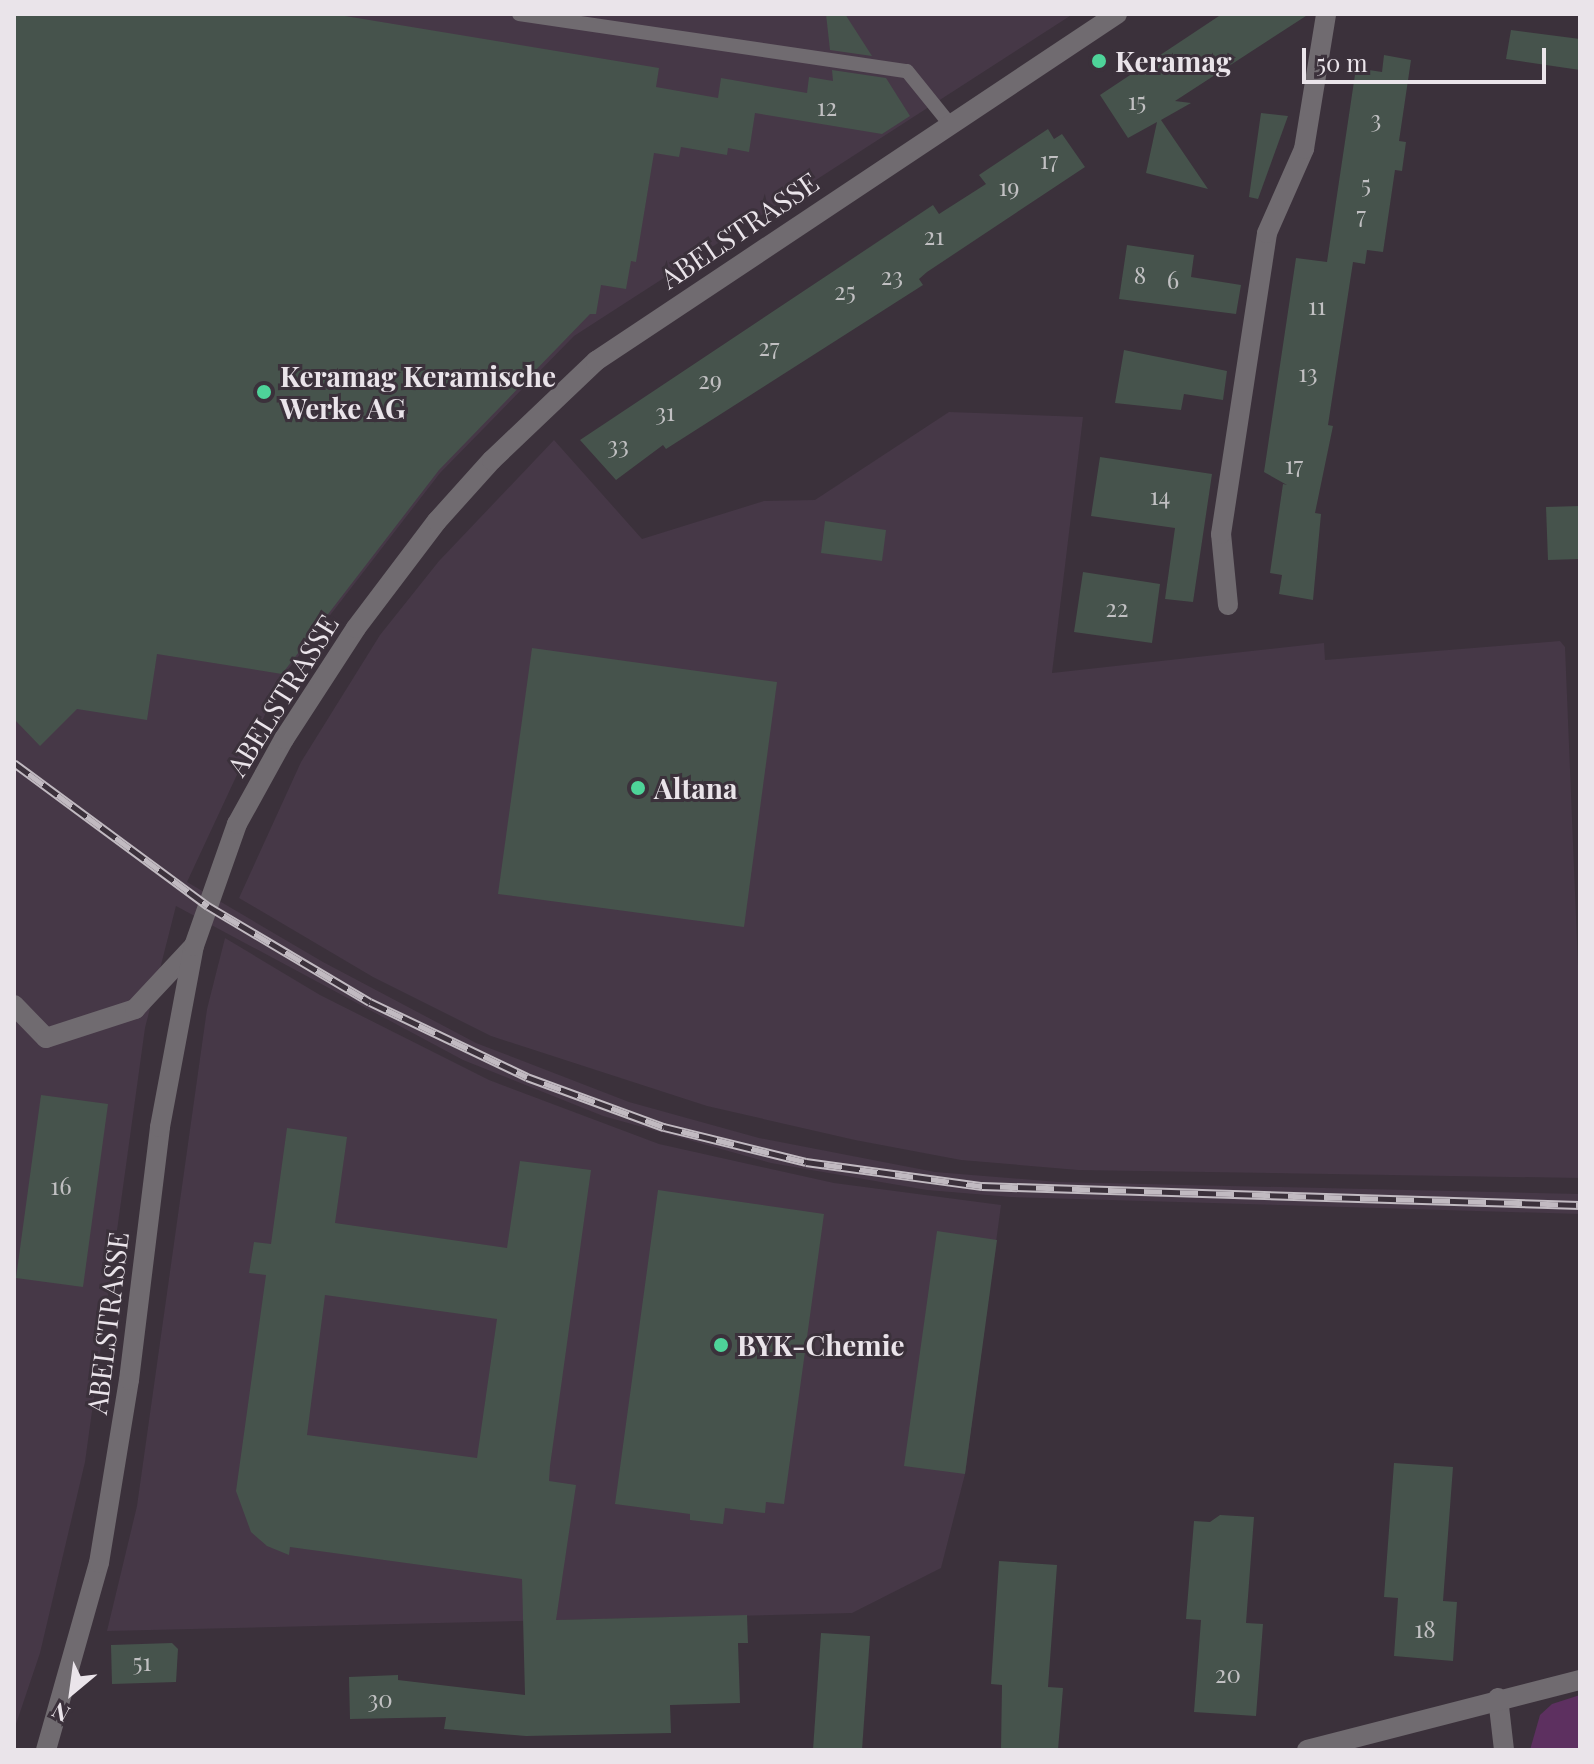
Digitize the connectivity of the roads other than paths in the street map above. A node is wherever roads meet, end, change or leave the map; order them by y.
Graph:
1 (519, 14) edge
2 (1117, 14) edge
3 (1326, 14) edge
4 (949, 123) junction
5 (1228, 605) dead end
6 (194, 946) junction
7 (14, 1005) edge
8 (1580, 1680) edge
9 (1498, 1698) junction
10 (46, 1750) edge
11 (1307, 1750) edge
12 (1504, 1750) edge

1 - 4 lane
2 - 4 street, ABELSTRASSE
3 - 5 street
4 - 6 street, ABELSTRASSE
6 - 7 street
6 - 10 street, ABELSTRASSE
8 - 9 street
9 - 11 street
9 - 12 street

